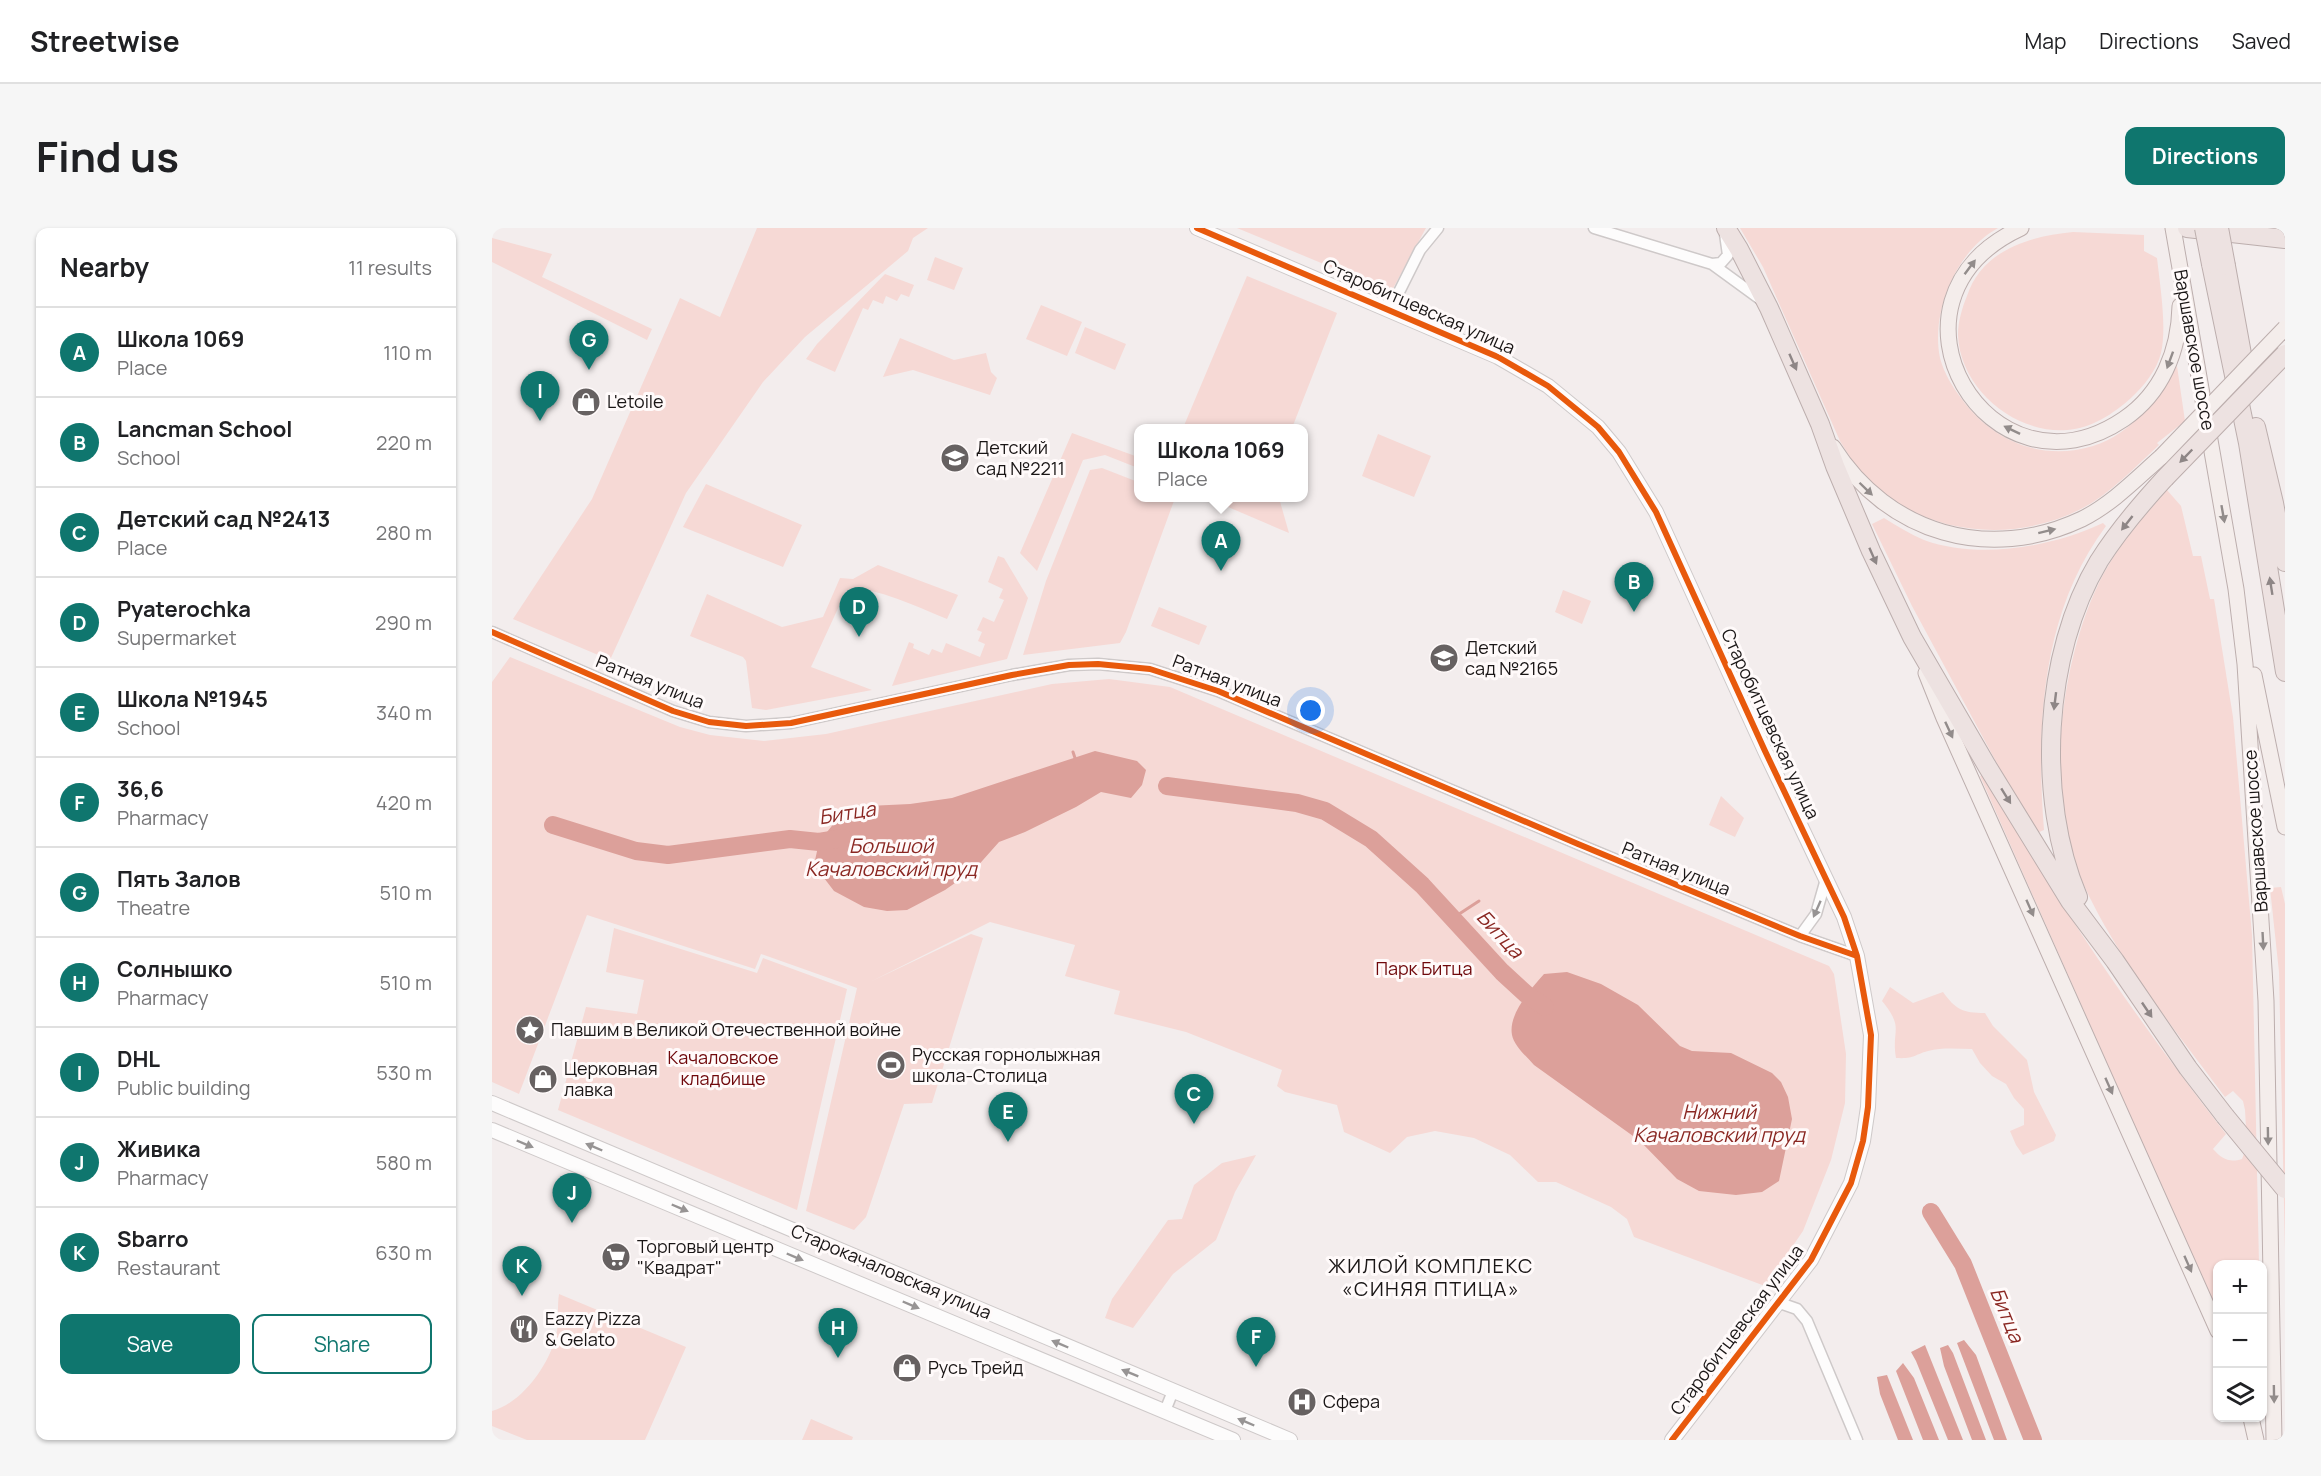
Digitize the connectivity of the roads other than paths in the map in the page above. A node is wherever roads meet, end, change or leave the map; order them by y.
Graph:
1 (1197, 228) edge
2 (1438, 228) edge
3 (1594, 228) edge
4 (1725, 228) edge
5 (2021, 228) edge
6 (2173, 228) edge
7 (2187, 228) edge
8 (2204, 228) edge
9 (2219, 228) edge
10 (2285, 239) edge
11 (2179, 261) junction
12 (1712, 264) junction
13 (2218, 265) junction
14 (1769, 308) junction
15 (1390, 310) junction
16 (2285, 328) edge
17 (2285, 354) edge
18 (1820, 424) junction
19 (2285, 562) edge
20 (2236, 589) junction
21 (492, 632) edge
22 (1912, 637) junction
23 (2284, 669) edge
24 (2285, 827) edge
25 (1826, 879) junction
26 (1800, 936) junction
27 (1857, 956) junction
28 (2115, 961) junction
29 (492, 1103) edge
30 (492, 1130) edge
31 (2285, 1189) edge
32 (1777, 1302) junction
33 (2213, 1322) edge
34 (1173, 1391) junction
35 (1164, 1411) junction
36 (2252, 1422) edge
37 (1233, 1440) edge
38 (1290, 1440) edge
39 (1672, 1440) edge
40 (1857, 1440) edge
41 (2256, 1440) edge
42 (2274, 1440) edge

1 - 15 street, Старобитцевская улица
2 - 15 street
3 - 12 street
4 - 12 street
4 - 14 highway
11 -> 5 main road
6 - 11 main road, Варшавское шоссе
7 - 10 highway
8 - 13 highway, Варшавское шоссе, bridge
9 - 13 highway, bridge
11 -> 20 main road, Варшавское шоссе
12 - 14 street
13 - 19 highway
23 -> 13 highway, Варшавское шоссе
14 -> 18 highway
15 - 25 street, Старобитцевская улица
18 -> 16 main road, bridge
17 -> 28 highway, bridge
18 -> 22 highway
20 - 24 main road
20 -> 42 main road, Варшавское шоссе
21 - 26 street, Ратная улица
22 -> 28 highway
22 -> 33 main road
25 -> 26 street
25 - 27 street, Старобитцевская улица
26 - 27 street, Ратная улица
27 - 32 street, Старобитцевская улица
28 -> 31 highway, bridge
34 -> 29 street, Старокачаловская улица
30 -> 35 street, Старокачаловская улица
32 - 39 street, Старобитцевская улица
32 - 40 street
34 - 35 street
38 -> 34 street, Старокачаловская улица
35 - 37 street, Старокачаловская улица
36 - 41 main road

